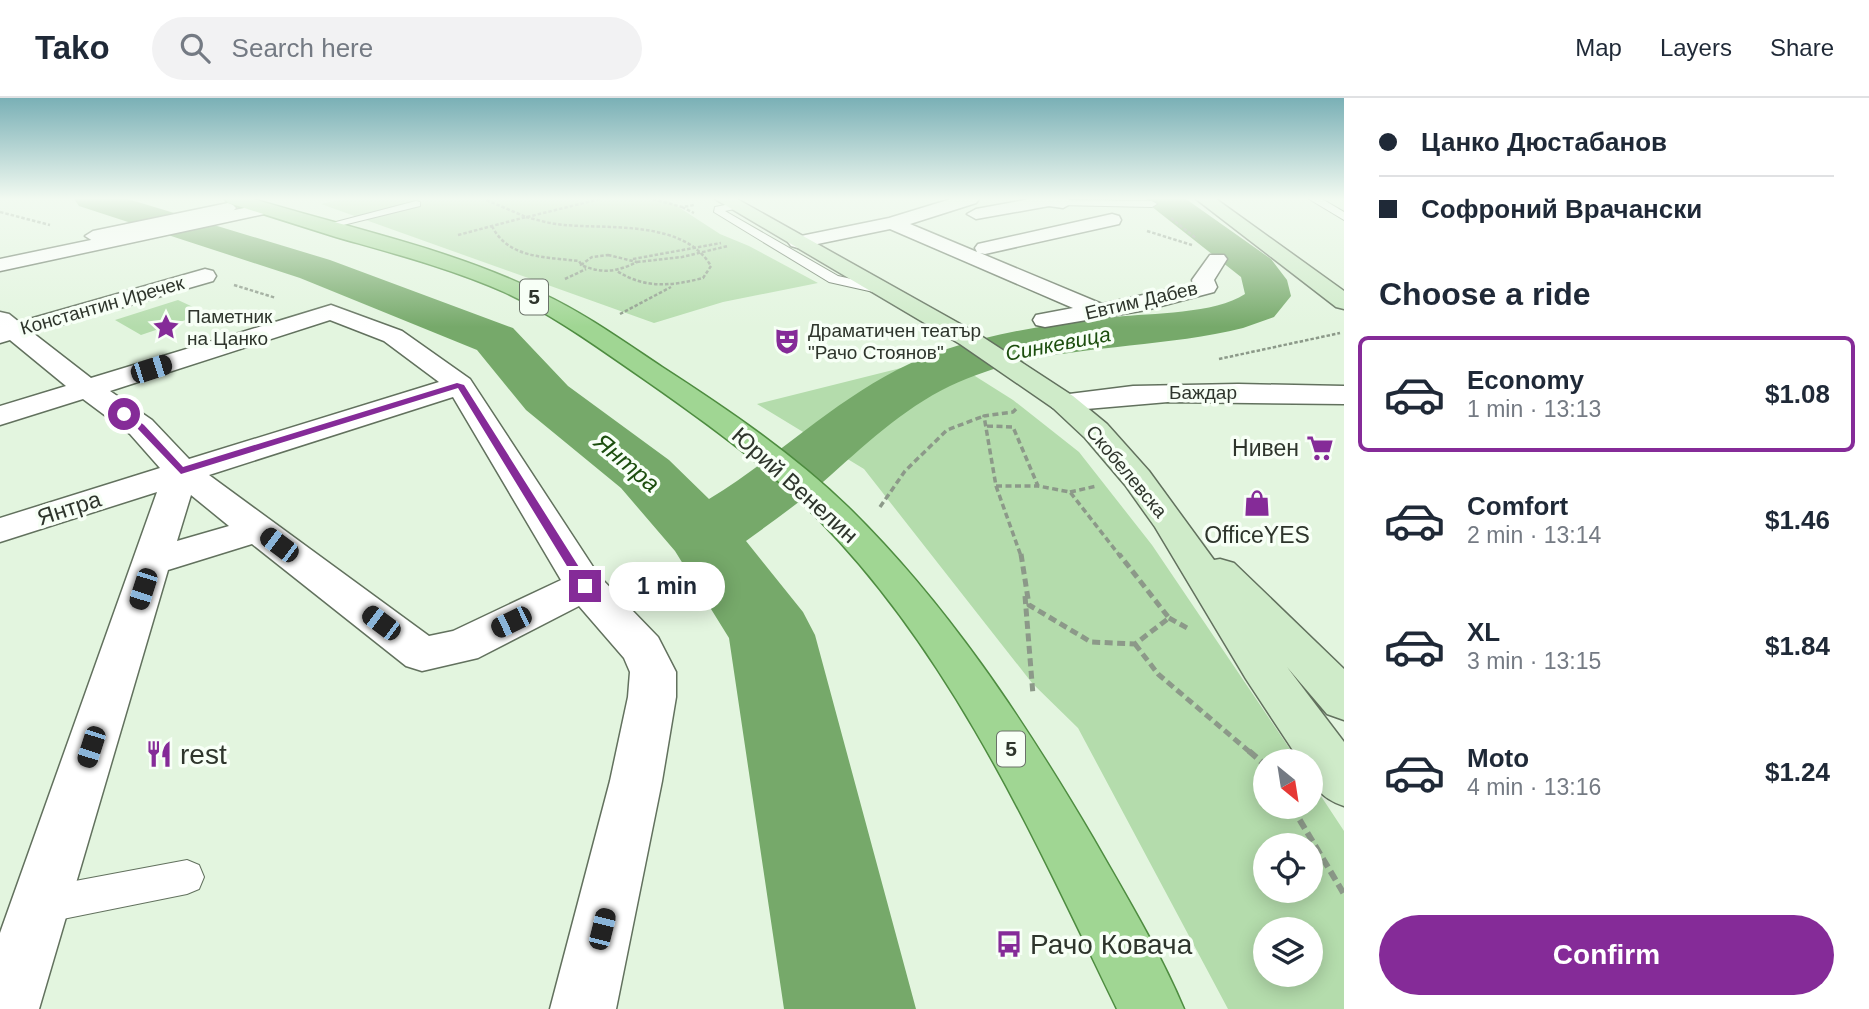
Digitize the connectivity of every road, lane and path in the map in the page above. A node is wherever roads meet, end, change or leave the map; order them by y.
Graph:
1 (90, 242) edge
2 (376, 242) edge
3 (432, 242) edge
4 (501, 242) edge
5 (684, 242) edge
6 (723, 242) edge
7 (770, 242) edge
8 (798, 242) edge
9 (936, 242) edge
10 (1013, 242) edge
11 (1200, 242) edge
12 (1262, 242) edge
13 (729, 246) dead end
14 (696, 248) junction
15 (985, 248) dead end
16 (403, 249) junction
17 (702, 252) junction
18 (632, 259) junction
19 (1217, 259) joint
20 (637, 262) junction
21 (0, 265) edge
22 (581, 265) junction
23 (617, 271) junction
24 (205, 276) dead end
25 (675, 285) junction
26 (887, 291) junction
27 (1344, 302) edge
28 (1099, 311) junction
29 (1045, 320) dead end
30 (5, 328) edge
31 (589, 330) junction
32 (460, 385) junction
33 (89, 388) junction
34 (1052, 395) junction
35 (1344, 395) edge
36 (0, 416) edge
37 (984, 416) dead end
38 (181, 471) junction
39 (996, 486) junction
40 (1038, 486) junction
41 (883, 502) dead end
42 (1171, 524) junction
43 (258, 529) junction
44 (0, 530) edge
45 (1021, 553) junction
46 (152, 562) junction
47 (585, 586) junction
48 (1135, 644) junction
49 (1032, 683) dead end
50 (1344, 701) edge
51 (1253, 755) edge
52 (1344, 783) edge
53 (1299, 819) edge
54 (187, 877) dead end
55 (1344, 894) edge
56 (40, 905) junction
57 (6, 1009) edge
58 (583, 1009) edge
59 (1151, 1009) edge

1 - 21 street
2 - 16 main road, Юрий Венелин / 5
3 - 16 path
4 - 22 path
5 - 14 path
6 - 14 path
7 - 26 lane
8 - 26 main road, Скобелевска
9 - 28 street
10 - 15 street
11 - 19 path
12 - 27 main road
13 - 17 path
14 - 17 path
14 - 18 path
16 - 31 main road, Юрий Венелин / 5
17 - 20 path
17 - 25 path
18 - 20 path
18 - 22 path
19 - 28 street, Евтим Дабев
20 - 23 path
22 - 23 path
23 - 25 path
24 - 30 street, Константин Иречек
25 - 31 path
26 - 34 main road, Скобелевска
28 - 29 street, Евтим Дабев
30 - 33 street
31 - 59 main road, Юрий Венелин / 5
32 - 33 street
32 - 38 street, Янтра
32 - 47 street
33 - 36 street
33 - 38 street
34 - 35 street, Баждар
34 - 42 main road, Скобелевска
37 - 41 path
38 - 43 street
38 - 44 street, Янтра
38 - 46 street
39 - 40 path
39 - 40 path
39 - 45 path
40 - 48 path
42 - 50 main road, Скобелевска
42 - 52 main road, Скобелевска
43 - 46 street
43 - 47 street
45 - 48 path
45 - 49 path
46 - 56 street
47 - 58 street
48 - 51 path
53 - 55 path
54 - 56 lane
56 - 57 street

